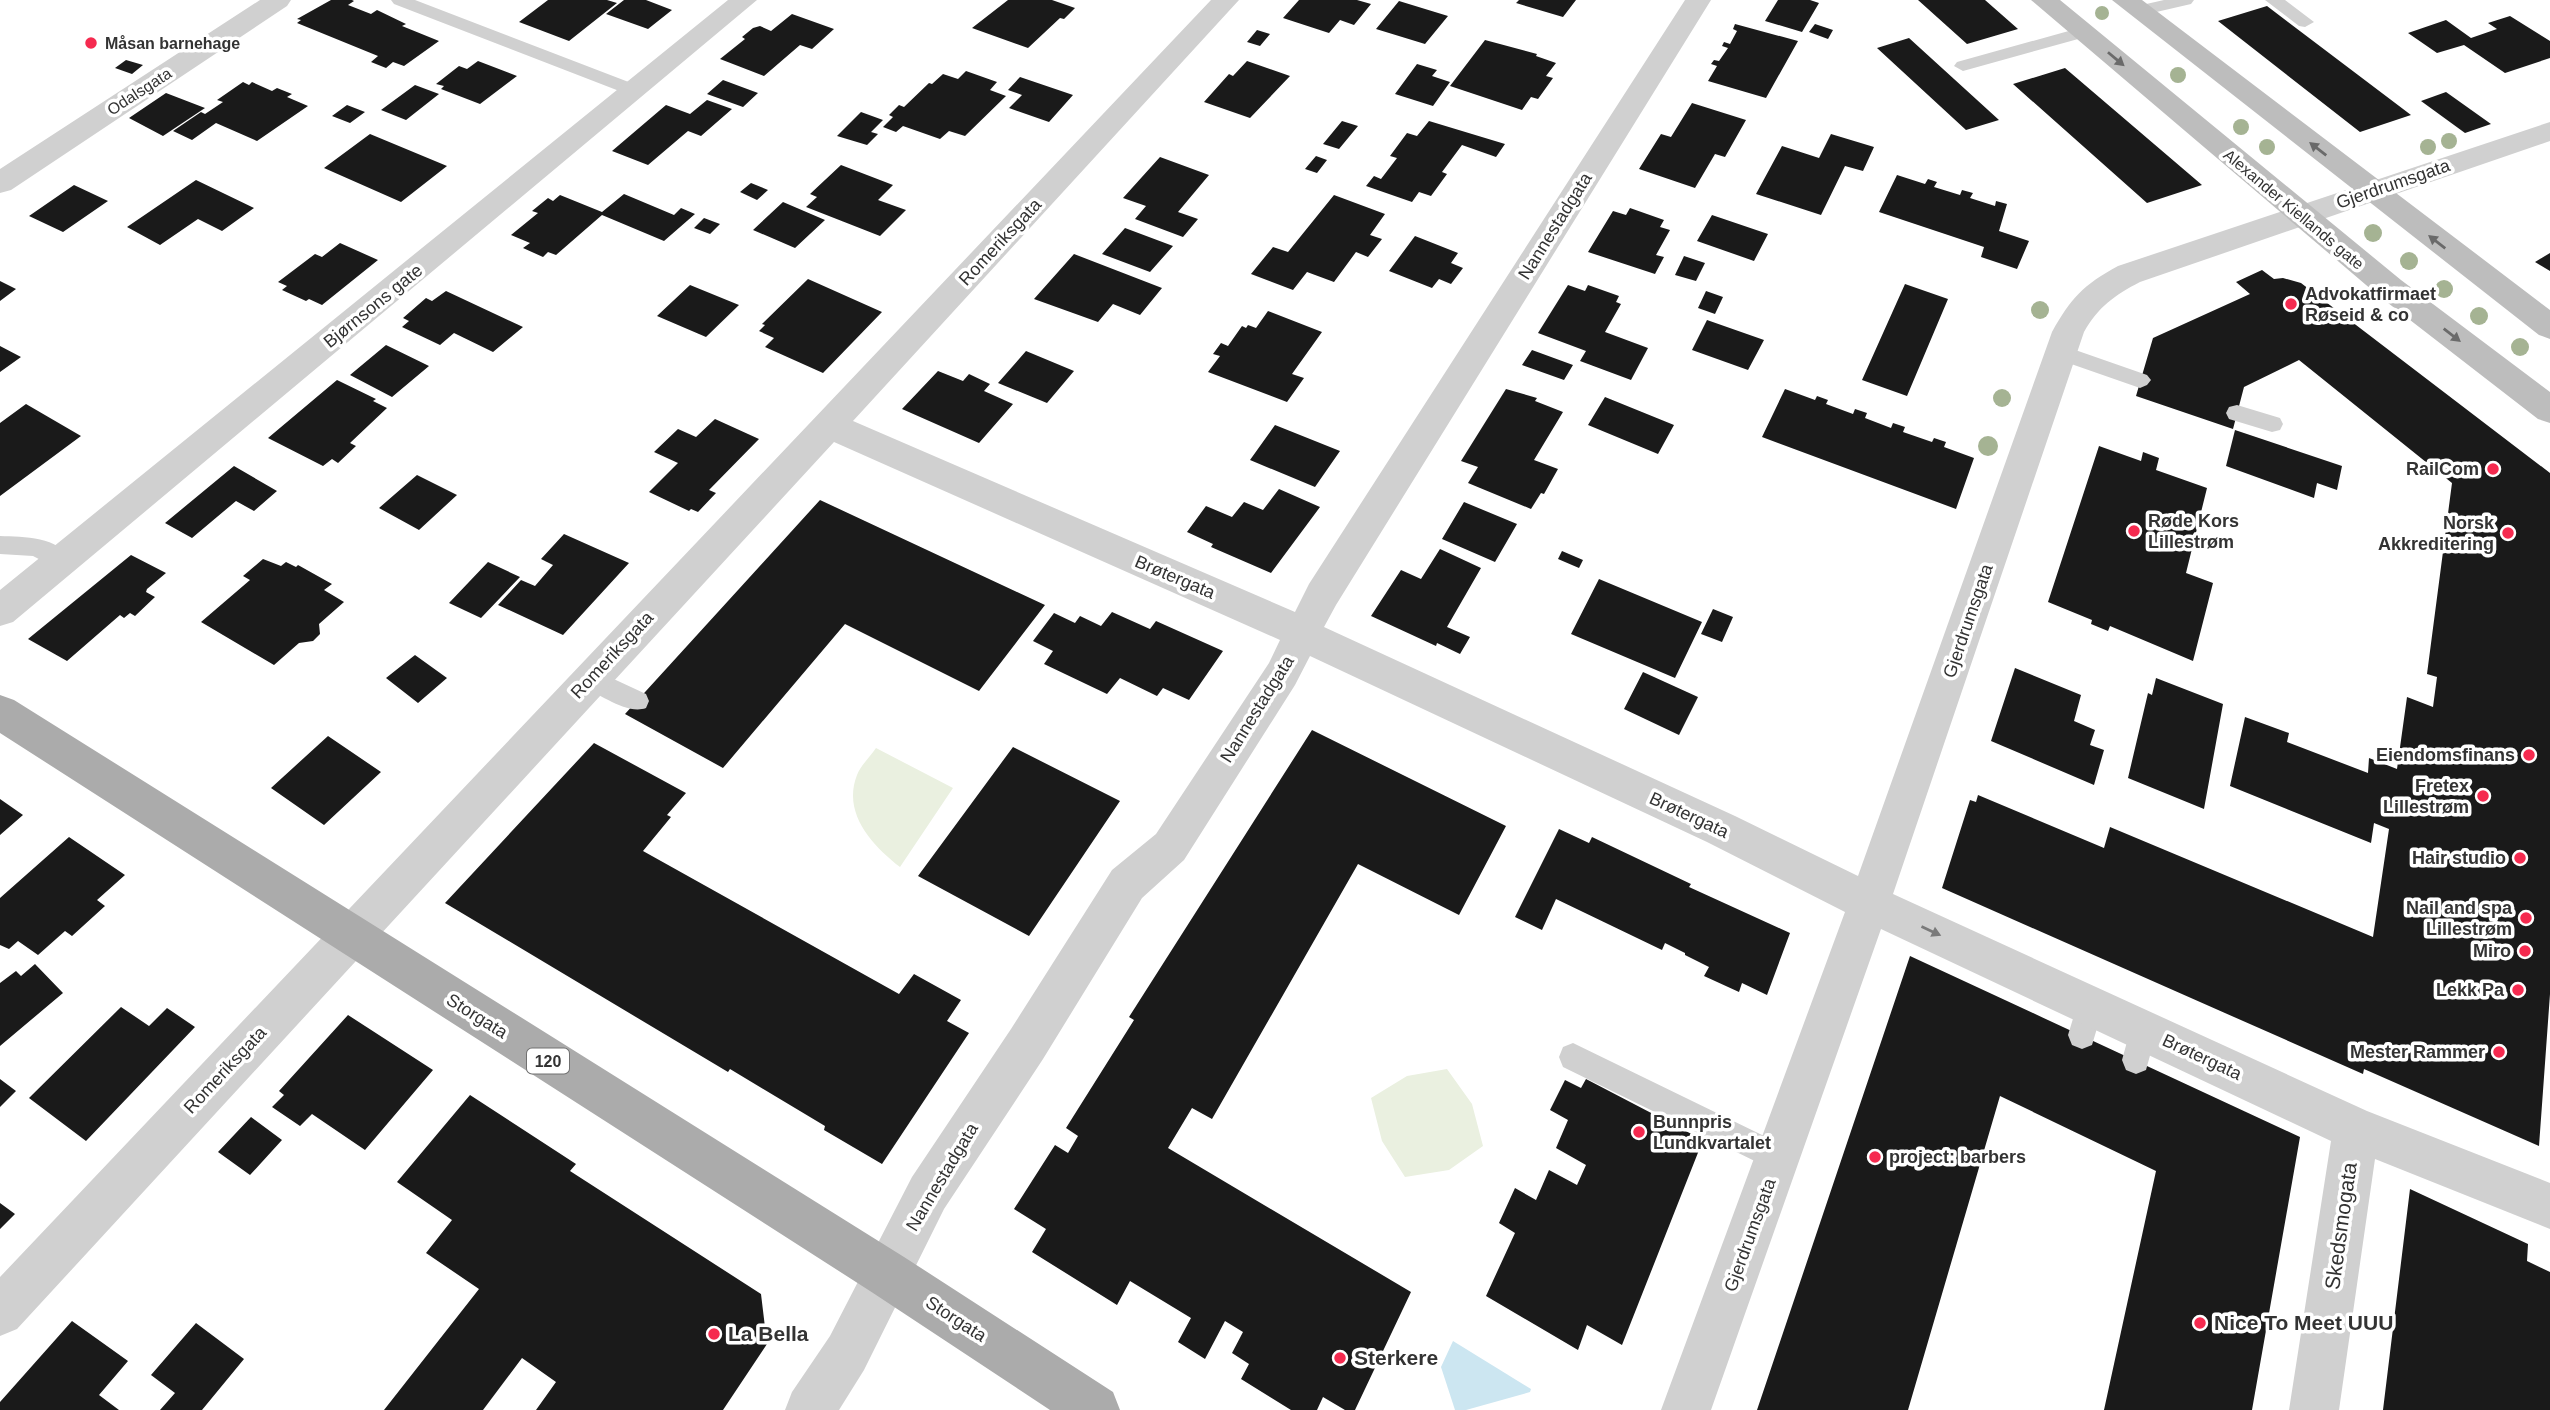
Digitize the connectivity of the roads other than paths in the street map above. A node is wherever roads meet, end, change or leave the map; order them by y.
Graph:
1 (400, 0) edge
2 (744, 0) edge
3 (1226, 0) edge
4 (1698, 0) edge
5 (2044, 0) edge
6 (2185, 0) edge
7 (2274, 0) edge
8 (273, 1) edge
9 (2132, 5) edge
10 (2305, 22) dead end
11 (2083, 32) junction
12 (1963, 66) dead end
13 (633, 90) junction
14 (2550, 131) edge
15 (0, 183) edge
16 (2372, 191) junction
17 (2303, 217) junction
18 (2550, 327) edge
19 (2061, 353) junction
20 (2140, 380) dead end
21 (2550, 410) edge
22 (2237, 413) dead end
23 (2272, 424) dead end
24 (828, 425) junction
25 (0, 545) edge
26 (60, 561) junction
27 (0, 611) edge
28 (1302, 634) junction
29 (590, 678) junction
30 (637, 701) dead end
31 (0, 712) edge
32 (1869, 903) junction
33 (350, 936) junction
34 (1573, 1057) dead end
35 (2356, 1129) junction
36 (1779, 1158) junction
37 (2550, 1206) edge
38 (887, 1274) junction
39 (0, 1312) edge
40 (810, 1410) edge
41 (1095, 1410) edge
42 (1686, 1410) edge
43 (2314, 1410) edge

1 - 13 lane
2 - 13 street, Bjørnsons gate
3 - 24 street, Romeriksgata
4 - 28 street, Nannestadgata
5 - 11 street, Alexander Kiellands gate
6 - 9 lane
7 - 10 lane
8 - 15 street, Odalsgata
16 -> 9 street
11 - 12 lane
11 -> 17 street, Alexander Kiellands gate
13 - 26 street, Bjørnsons gate
14 - 16 street, Gjerdrumsgata
16 - 17 street, Gjerdrumsgata
18 -> 16 street
17 - 19 street, Gjerdrumsgata
17 -> 21 street, Alexander Kiellands gate
19 - 20 lane
19 - 32 street, Gjerdrumsgata
22 - 23 lane
24 - 28 street, Brøtergata
24 - 29 street, Romeriksgata
25 - 26 lane
26 - 27 street, Bjørnsons gate
28 - 32 street, Brøtergata
28 - 38 street, Nannestadgata
29 - 30 lane
29 - 33 street, Romeriksgata
31 - 33 main road, Storgata / 120
32 -> 35 street, Brøtergata
32 - 36 street, Gjerdrumsgata
33 - 38 main road, Storgata / 120
33 - 39 street, Romeriksgata
34 - 36 lane
35 - 37 street, Brøtergata
35 - 43 street, Skedsmogata
36 - 42 street, Gjerdrumsgata
38 - 40 street, Nannestadgata
38 - 41 main road, Storgata / 120

